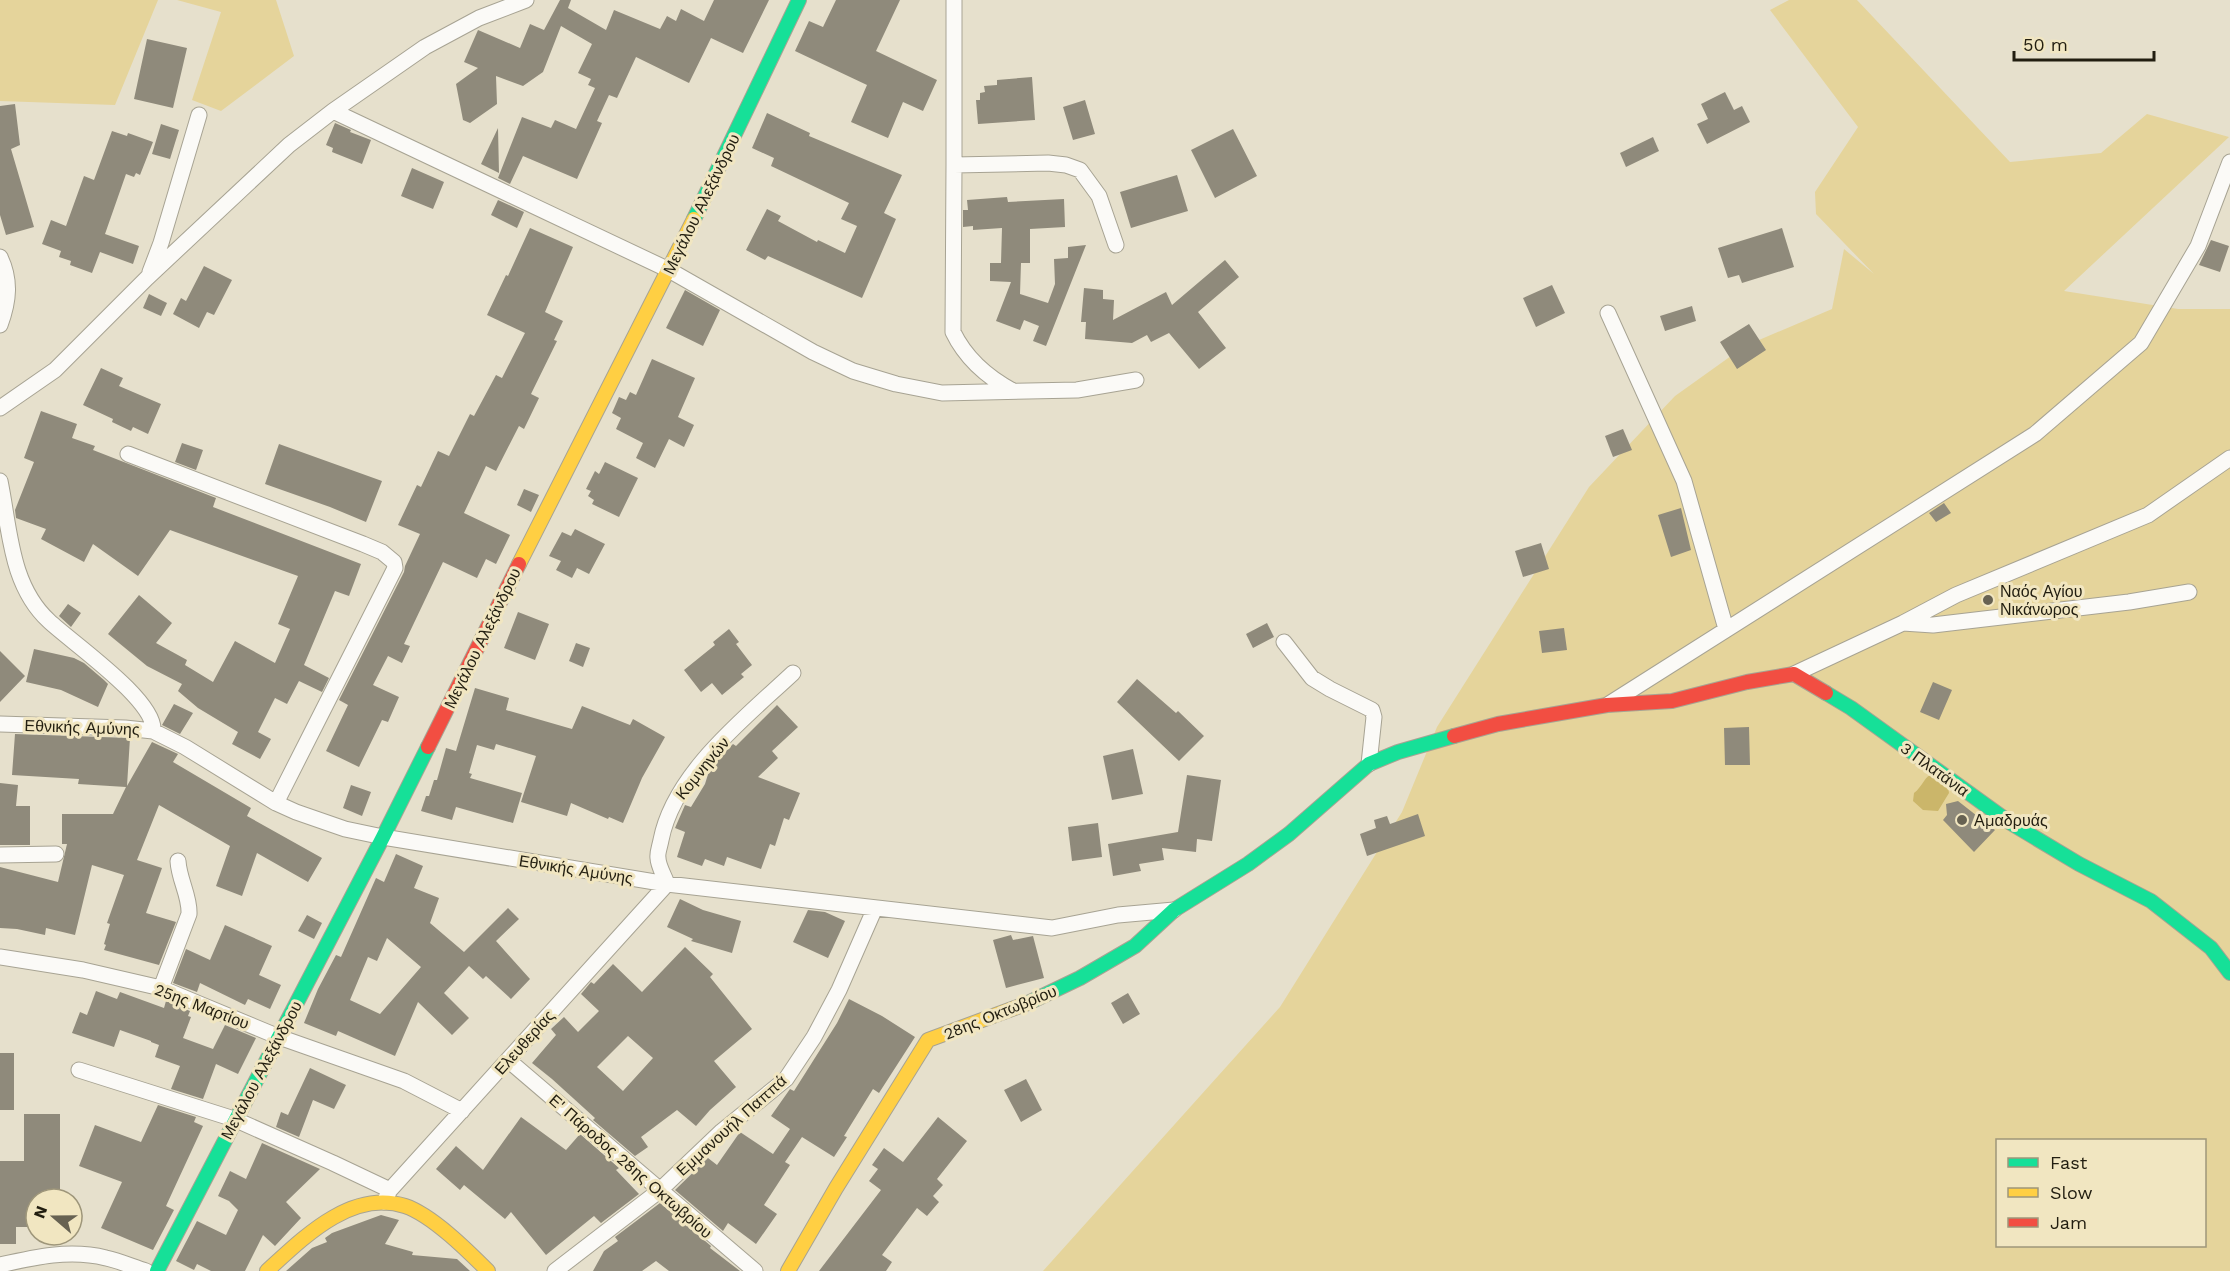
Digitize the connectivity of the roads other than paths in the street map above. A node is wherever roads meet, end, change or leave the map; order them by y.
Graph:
1 (526, 0) edge
2 (799, 0) edge
3 (954, 0) edge
4 (333, 111) junction
5 (199, 115) dead end
6 (2230, 162) edge
7 (954, 165) junction
8 (1116, 244) dead end
9 (0, 256) edge
10 (669, 270) junction
11 (147, 278) junction
12 (1608, 313) dead end
13 (0, 325) edge
14 (1136, 380) dead end
15 (1016, 392) junction
16 (0, 408) edge
17 (128, 454) dead end
18 (2230, 458) edge
19 (0, 481) edge
20 (2189, 592) dead end
21 (1903, 623) junction
22 (1726, 628) junction
23 (1284, 642) dead end
24 (793, 674) dead end
25 (1794, 674) junction
26 (1607, 705) junction
27 (0, 724) edge
28 (153, 731) junction
29 (1369, 764) junction
30 (276, 803) junction
31 (382, 837) junction
32 (56, 854) dead end
33 (0, 855) edge
34 (178, 861) dead end
35 (668, 884) junction
36 (875, 908) junction
37 (1174, 910) junction
38 (0, 957) edge
39 (2230, 973) edge
40 (161, 988) junction
41 (279, 1037) junction
42 (508, 1060) junction
43 (79, 1070) dead end
44 (462, 1112) junction
45 (234, 1119) junction
46 (659, 1191) junction
47 (387, 1196) junction
48 (102, 1264) edge
49 (0, 1265) edge
50 (146, 1271) edge
51 (157, 1271) edge
52 (267, 1271) edge
53 (488, 1271) edge
54 (555, 1271) edge
55 (755, 1271) edge
56 (788, 1271) edge

1 - 4 street
2 - 10 street, Μεγάλου Αλεξάνδρου
3 - 7 street
4 - 10 street
4 - 11 street
5 - 11 street
6 - 22 street
7 - 8 street
7 - 15 street
9 - 13 street
10 - 15 street
10 - 31 street, Μεγάλου Αλεξάνδρου
11 - 16 street
12 - 22 street
14 - 15 street
17 - 30 street
18 - 21 street
19 - 28 street
20 - 21 street
21 - 25 street
22 - 26 street
23 - 29 street
24 - 35 street, Κομνηνών
25 - 26 street
25 - 39 street, 3 Πλατάνια
26 - 29 street, 28ης Οκτωβρίου
27 - 28 street, Εθνικής Αμύνης
28 - 30 street, Εθνικής Αμύνης
29 - 37 street, 28ης Οκτωβρίου
30 - 31 street, Εθνικής Αμύνης
31 - 35 street, Εθνικής Αμύνης
31 - 41 street, Μεγάλου Αλεξάνδρου
32 - 33 street
34 - 40 street
35 - 36 street, Εθνικής Αμύνης
35 - 42 street, Ελευθερίας
36 - 37 street, Εθνικής Αμύνης
36 - 46 street, Εμμανουήλ Παππά
37 - 56 street, 28ης Οκτωβρίου
38 - 40 street, 25ης Μαρτίου
40 - 41 street, 25ης Μαρτίου
41 - 44 street, 25ης Μαρτίου
41 - 45 street, Μεγάλου Αλεξάνδρου
42 - 44 street, Ελευθερίας
42 - 46 street, Ε' Πάροδος 28ης Οκτωβρίου
43 - 45 street
44 - 47 street, Ελευθερίας
45 - 47 street
45 - 51 street, Μεγάλου Αλεξάνδρου
46 - 54 street, Εμμανουήλ Παππά
46 - 55 street, Ε' Πάροδος 28ης Οκτωβρίου
47 - 52 street
47 - 53 street
48 - 49 street
48 - 50 street

